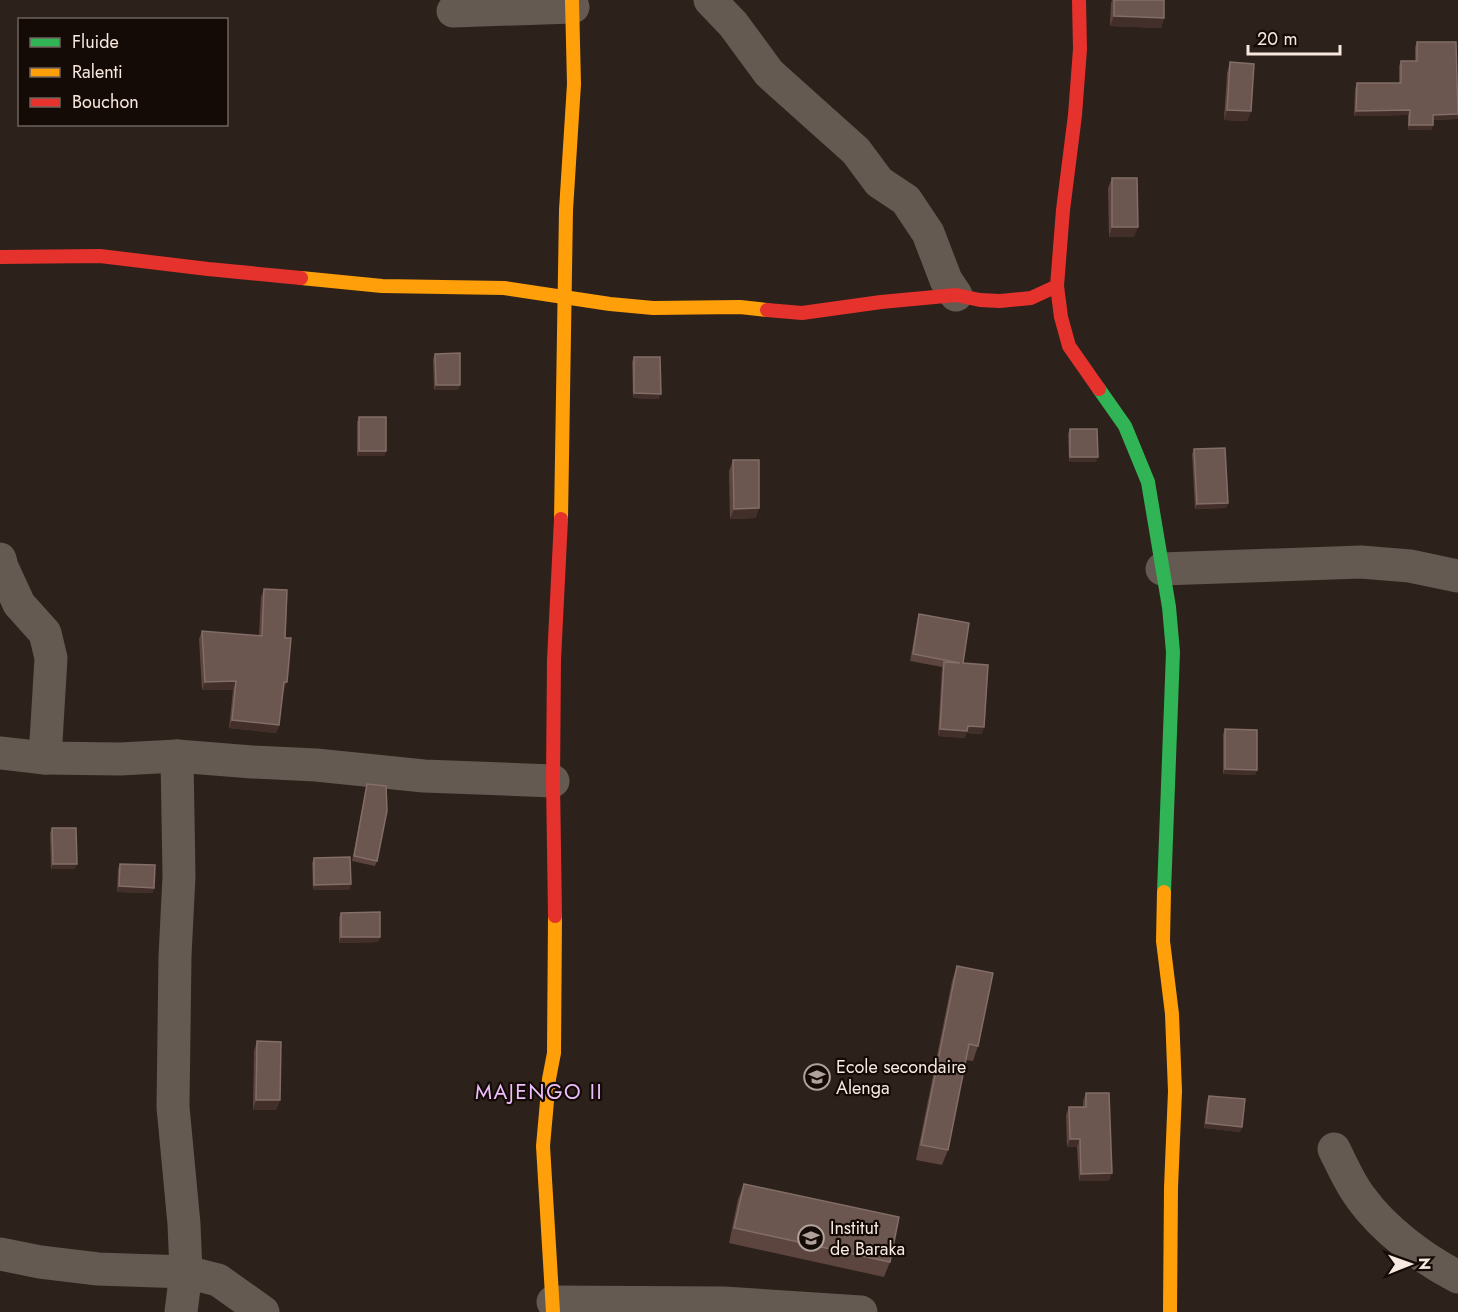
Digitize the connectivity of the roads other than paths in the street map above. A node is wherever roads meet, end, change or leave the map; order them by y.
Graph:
1 (710, 0) edge
2 (1079, 0) edge
3 (572, 3) edge
4 (453, 11) dead end
5 (0, 257) edge
6 (1057, 286) junction
7 (956, 295) junction
8 (564, 297) junction
9 (0, 559) edge
10 (1162, 569) junction
11 (1458, 576) edge
12 (0, 600) edge
13 (51, 658) junction
14 (0, 753) edge
15 (177, 756) junction
16 (45, 758) junction
17 (553, 781) junction
18 (1334, 1149) dead end
19 (0, 1254) edge
20 (186, 1272) junction
21 (1458, 1277) edge
22 (553, 1307) edge
23 (181, 1312) edge
24 (264, 1312) edge
25 (861, 1312) edge
26 (1170, 1312) edge

1 - 7 street
2 - 6 street
3 - 4 street
3 - 8 street
5 - 8 street
6 - 7 street
6 - 10 street
7 - 8 street
8 - 17 street
9 - 13 street
10 - 11 street
10 - 26 street
12 - 13 street
13 - 16 street
14 - 16 street
15 - 16 street
15 - 17 street
15 - 20 street
17 - 22 street
18 - 21 street
19 - 20 street
20 - 23 street
20 - 24 street
22 - 25 street

